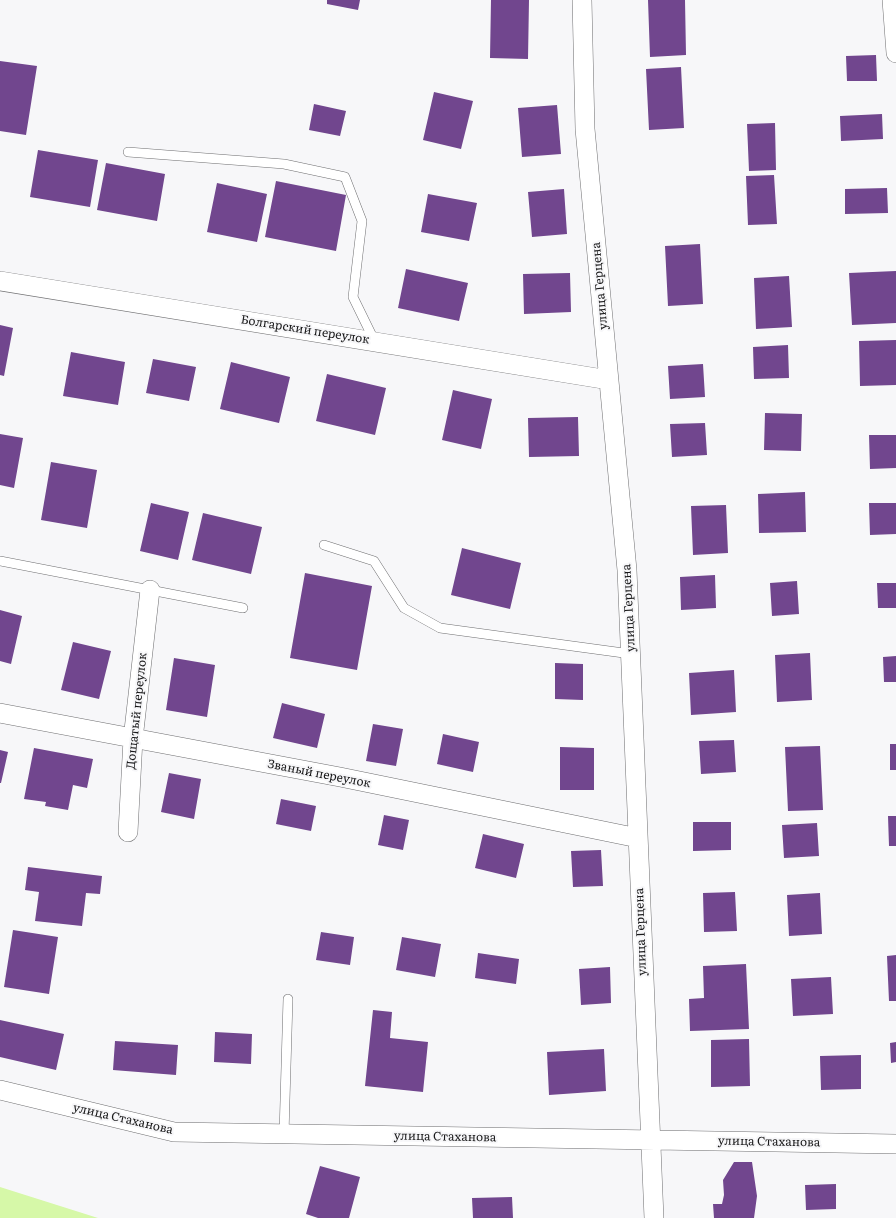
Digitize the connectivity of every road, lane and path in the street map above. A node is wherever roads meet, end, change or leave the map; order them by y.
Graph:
1 (582, 0) edge
2 (892, 0) edge
3 (896, 53) edge
4 (128, 152) dead end
5 (0, 280) edge
6 (375, 342) junction
7 (609, 380) junction
8 (324, 545) dead end
9 (0, 561) edge
10 (150, 590) junction
11 (243, 608) dead end
12 (631, 654) junction
13 (0, 714) edge
14 (133, 738) junction
15 (128, 832) dead end
16 (638, 838) junction
17 (288, 999) dead end
18 (0, 1090) edge
19 (284, 1134) junction
20 (650, 1140) junction
21 (896, 1144) edge
22 (654, 1218) edge

1 - 7 street, улица Герцена
2 - 3 street
4 - 6 lane
5 - 6 street, Болгарский переулок
6 - 7 street, Болгарский переулок
7 - 12 street, улица Герцена
8 - 12 lane
9 - 10 lane
10 - 11 lane
10 - 14 street, Дощатый переулок
12 - 16 street, улица Герцена
13 - 14 street, Званый переулок
14 - 15 street, Дощатый переулок
14 - 16 street, Званый переулок
16 - 20 street, улица Герцена
17 - 19 lane
18 - 19 street, улица Стаханова
19 - 20 street, улица Стаханова
20 - 21 street, улица Стаханова
20 - 22 street, улица Герцена

